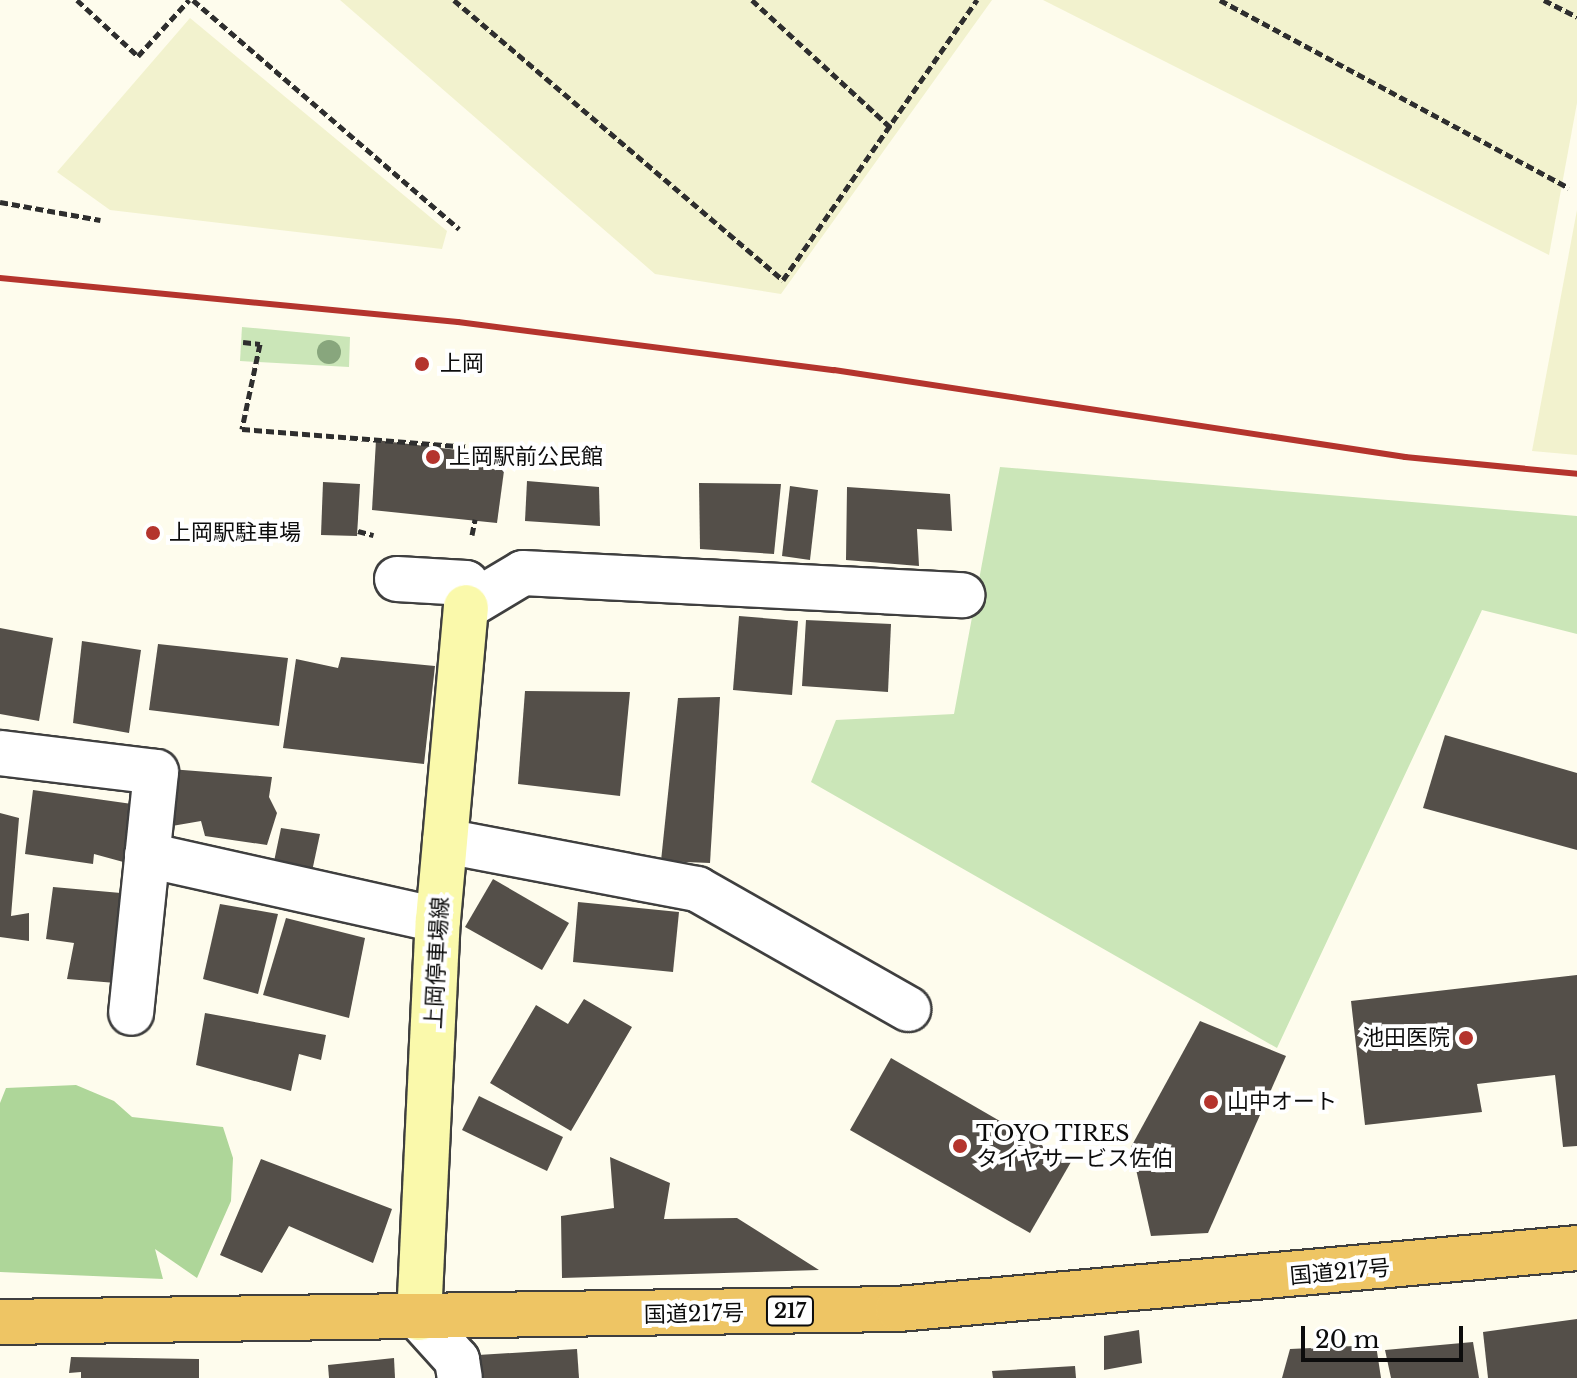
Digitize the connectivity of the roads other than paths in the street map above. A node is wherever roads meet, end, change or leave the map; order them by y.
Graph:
1 (397, 579) dead end
2 (962, 595) dead end
3 (466, 607) junction
4 (0, 753) edge
5 (445, 841) junction
6 (147, 855) junction
7 (438, 920) junction
8 (908, 1009) dead end
9 (131, 1013) dead end
10 (1577, 1248) edge
11 (419, 1318) junction
12 (0, 1322) edge
13 (460, 1378) edge

1 - 3 street
2 - 3 street
3 - 5 main road, 上岡停車場線
4 - 6 street
5 - 7 main road, 上岡停車場線
5 - 8 street
6 - 7 street
6 - 9 street
7 - 11 main road, 上岡停車場線
10 - 11 highway, 国道217号 / 217
11 - 12 highway, 国道217号 / 217
11 - 13 street

